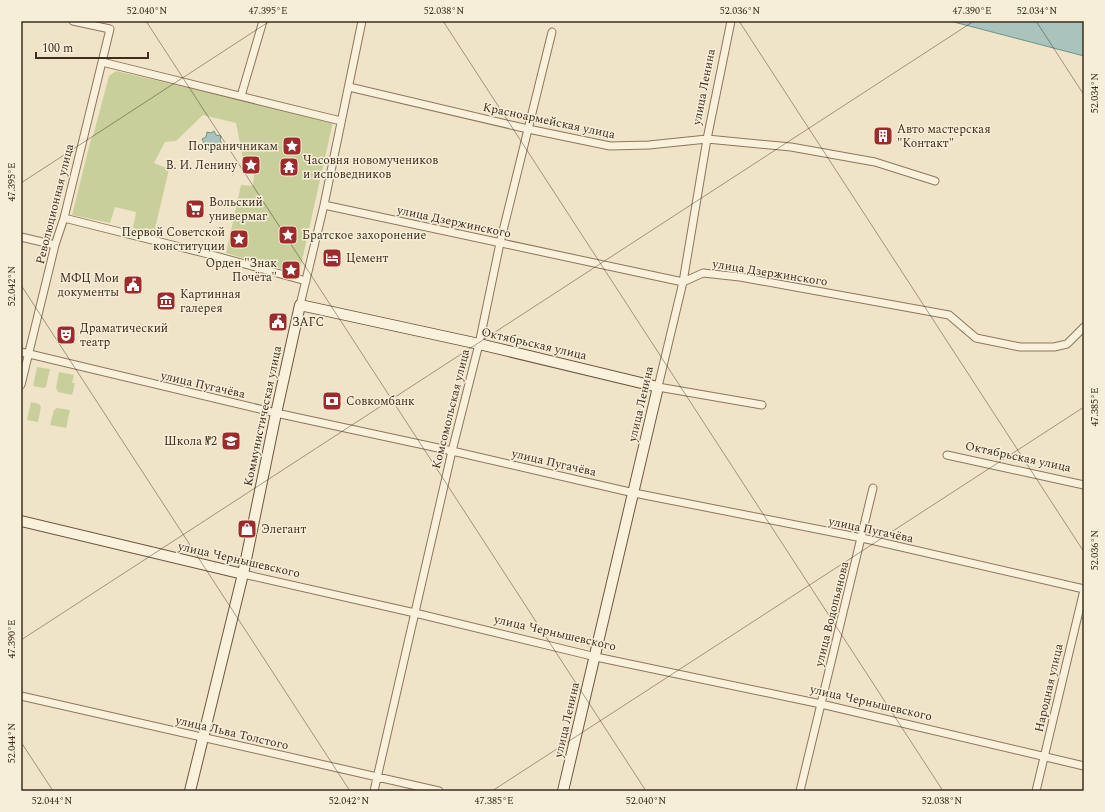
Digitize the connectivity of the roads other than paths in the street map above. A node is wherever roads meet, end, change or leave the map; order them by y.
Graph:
1 (73, 21) edge
2 (263, 21) edge
3 (362, 21) edge
4 (731, 21) edge
5 (552, 32) dead end
6 (102, 62) junction
7 (349, 87) junction
8 (241, 96) junction
9 (341, 121) junction
10 (528, 129) junction
11 (707, 139) junction
12 (935, 181) dead end
13 (324, 205) junction
14 (64, 218) junction
15 (21, 237) edge
16 (500, 243) junction
17 (55, 245) junction
18 (306, 281) junction
19 (683, 282) junction
20 (300, 305) junction
21 (1084, 328) edge
22 (478, 344) junction
23 (21, 352) edge
24 (29, 354) junction
25 (21, 385) edge
26 (658, 387) junction
27 (762, 405) dead end
28 (276, 413) junction
29 (452, 451) junction
30 (947, 455) dead end
31 (1084, 485) edge
32 (873, 488) dead end
33 (634, 492) junction
34 (21, 521) edge
35 (862, 538) junction
36 (243, 574) junction
37 (1084, 590) edge
38 (415, 613) junction
39 (596, 657) junction
40 (21, 696) edge
41 (821, 704) junction
42 (202, 738) junction
43 (1044, 757) junction
44 (1084, 766) edge
45 (378, 777) junction
46 (190, 791) edge
47 (374, 791) edge
48 (439, 791) edge
49 (563, 791) edge
50 (800, 791) edge
51 (1036, 791) edge

1 - 6 street, Революционная улица
2 - 8 street
3 - 7 street, Коммунистическая улица
4 - 11 street, улица Ленина
5 - 10 street, Комсомольская улица
6 - 8 street
6 - 14 street, Революционная улица
7 - 9 street, Коммунистическая улица
7 - 10 street, Красноармейская улица
8 - 9 street
9 - 13 street, Коммунистическая улица
10 - 11 street, Красноармейская улица
10 - 16 street, Комсомольская улица
11 - 12 street, Красноармейская улица
11 - 19 street, улица Ленина
13 - 16 street, улица Дзержинского
13 - 18 street, Коммунистическая улица
14 - 17 street, Революционная улица
14 - 18 street
15 - 17 street
16 - 19 street, улица Дзержинского
16 - 22 street, Комсомольская улица
17 - 24 street, Революционная улица
18 - 20 street, Коммунистическая улица
19 - 21 street, улица Дзержинского
19 - 26 street, улица Ленина
20 - 22 street, Октябрьская улица
20 - 28 street, Коммунистическая улица
22 - 26 street, Октябрьская улица
22 - 29 street, Комсомольская улица
23 - 24 street, улица Пугачёва
24 - 25 street, Революционная улица
24 - 28 street, улица Пугачёва
26 - 27 street, Октябрьская улица
26 - 33 street, улица Ленина
28 - 29 street, улица Пугачёва
28 - 36 street, Коммунистическая улица
29 - 33 street, улица Пугачёва
29 - 38 street, Комсомольская улица
30 - 31 street, Октябрьская улица
32 - 35 street, улица Водопьянова
33 - 35 street, улица Пугачёва
33 - 39 street, улица Ленина
34 - 36 street, улица Чернышевского
35 - 37 street, улица Пугачёва
35 - 41 street, улица Водопьянова
36 - 38 street, улица Чернышевского
36 - 42 street, Коммунистическая улица
37 - 43 street, Народная улица
38 - 39 street, улица Чернышевского
38 - 45 street, Комсомольская улица
39 - 41 street, улица Чернышевского
39 - 49 street, улица Ленина
40 - 42 street, улица Льва Толстого
41 - 43 street, улица Чернышевского
41 - 50 street, улица Водопьянова
42 - 45 street, улица Льва Толстого
42 - 46 street, Коммунистическая улица
43 - 44 street, улица Чернышевского
43 - 51 street, Народная улица
45 - 47 street, Комсомольская улица
45 - 48 street, улица Льва Толстого

